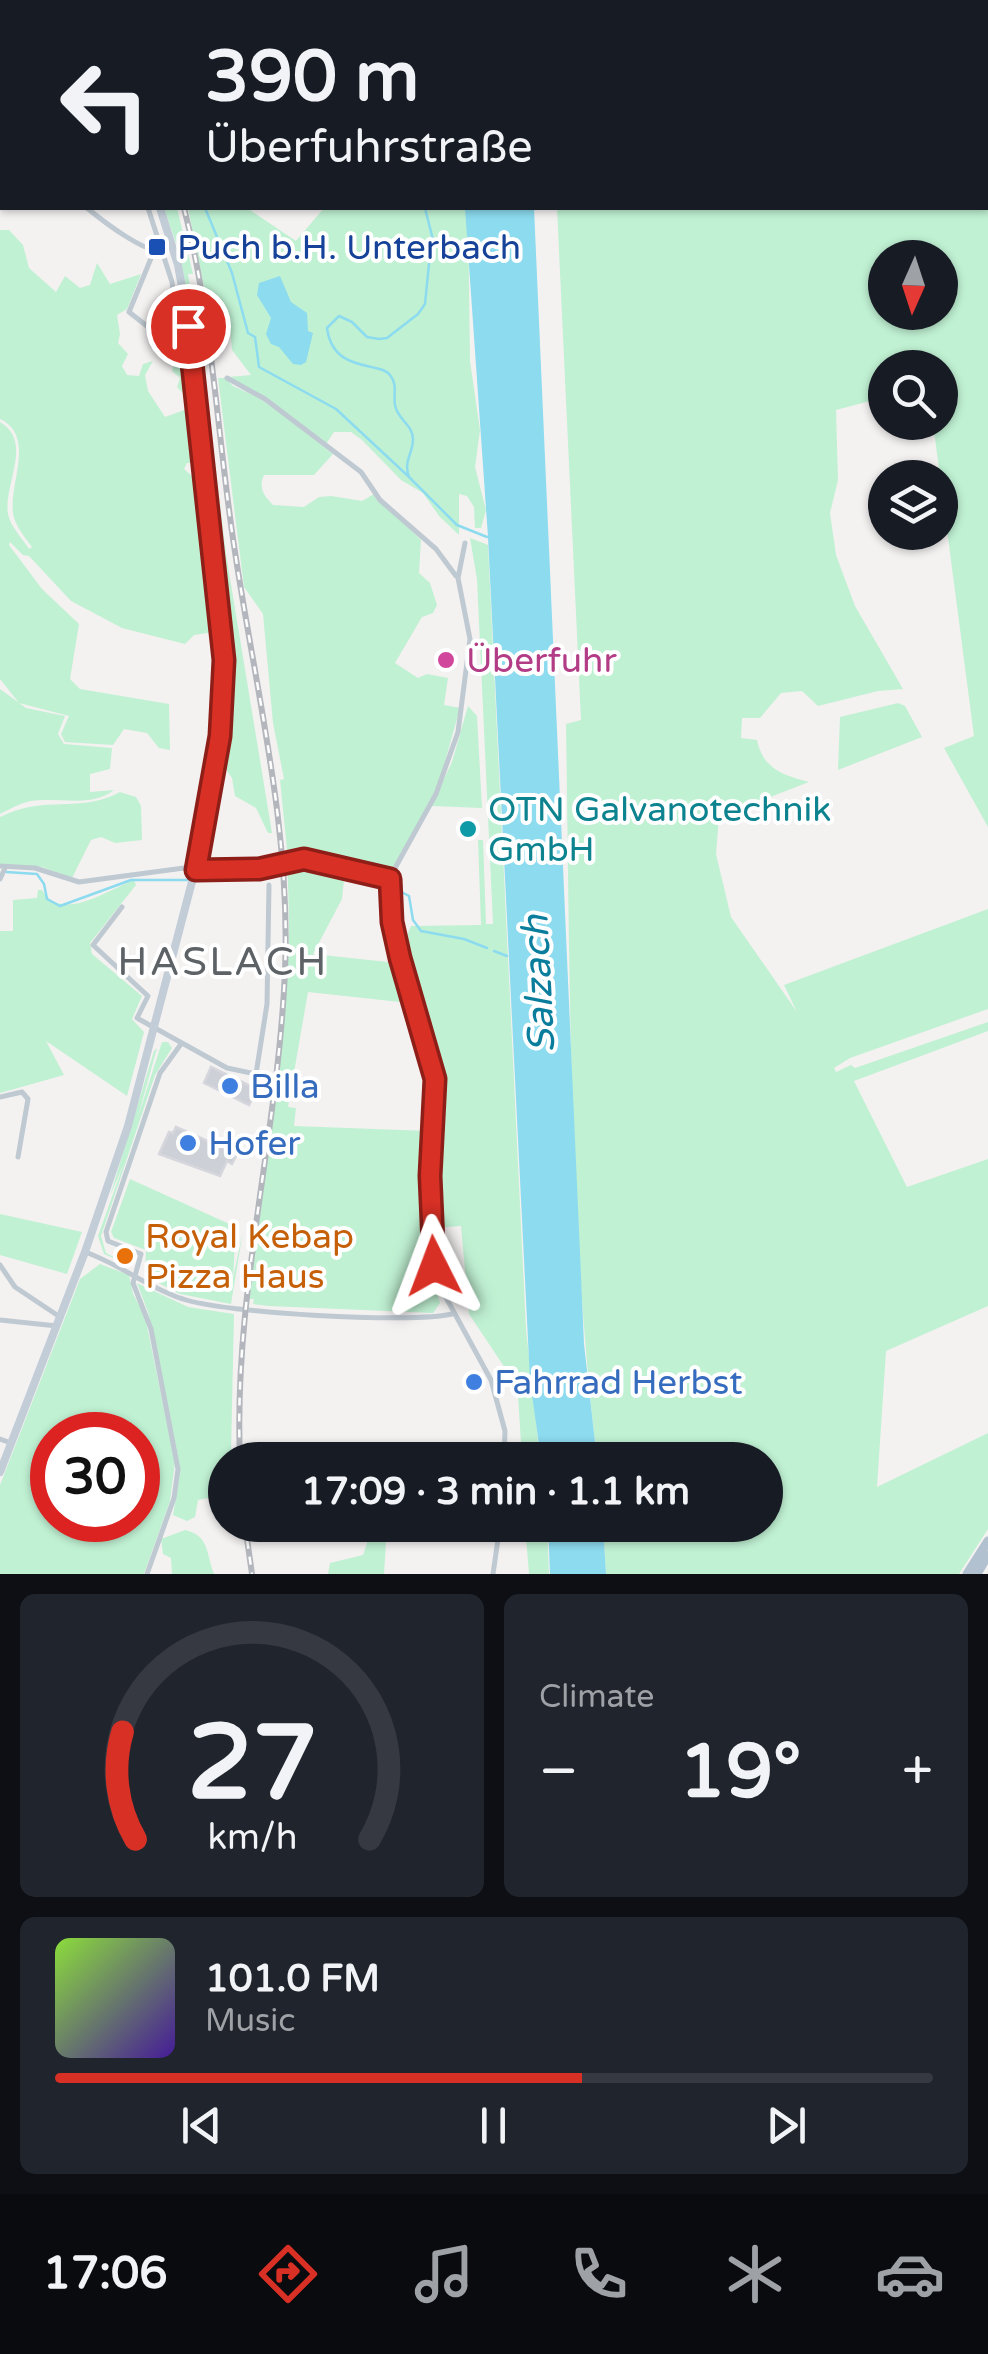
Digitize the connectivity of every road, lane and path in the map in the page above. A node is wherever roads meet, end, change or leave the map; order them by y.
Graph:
1 (90, 210) edge
2 (149, 210) edge
3 (161, 210) edge
4 (154, 251) junction
5 (164, 252) junction
6 (227, 378) dead end
7 (465, 543) dead end
8 (458, 578) junction
9 (2, 867) edge
10 (194, 876) junction
11 (0, 879) edge
12 (390, 879) junction
13 (269, 885) dead end
14 (122, 907) dead end
15 (155, 1028) junction
16 (181, 1044) junction
17 (0, 1097) edge
18 (18, 1156) dead end
19 (85, 1252) junction
20 (0, 1265) edge
21 (136, 1274) junction
22 (452, 1314) junction
23 (0, 1320) edge
24 (58, 1321) junction
25 (0, 1439) edge
26 (505, 1442) edge
27 (11, 1443) junction
28 (0, 1472) edge
29 (988, 1541) edge
30 (498, 1542) edge
31 (988, 1556) edge
32 (147, 1574) edge
33 (494, 1574) edge
34 (967, 1574) edge
35 (977, 1574) edge

1 - 4 street
2 - 5 street
3 - 10 main road
4 - 5 street
4 - 5 street
6 - 8 street
7 - 8 street
8 - 12 street
9 - 10 street
9 - 11 street
10 - 12 street
10 - 15 main road
12 - 22 street
13 - 16 street
14 - 15 street
15 - 16 street
15 - 19 main road
16 - 21 street
17 - 18 street
19 - 21 street
19 - 24 main road
20 - 24 street
21 - 22 street
21 - 32 street
22 - 26 street
23 - 24 street
24 - 27 main road
25 - 27 street
27 - 28 main road
29 - 34 main road
30 - 33 street
31 - 35 main road

